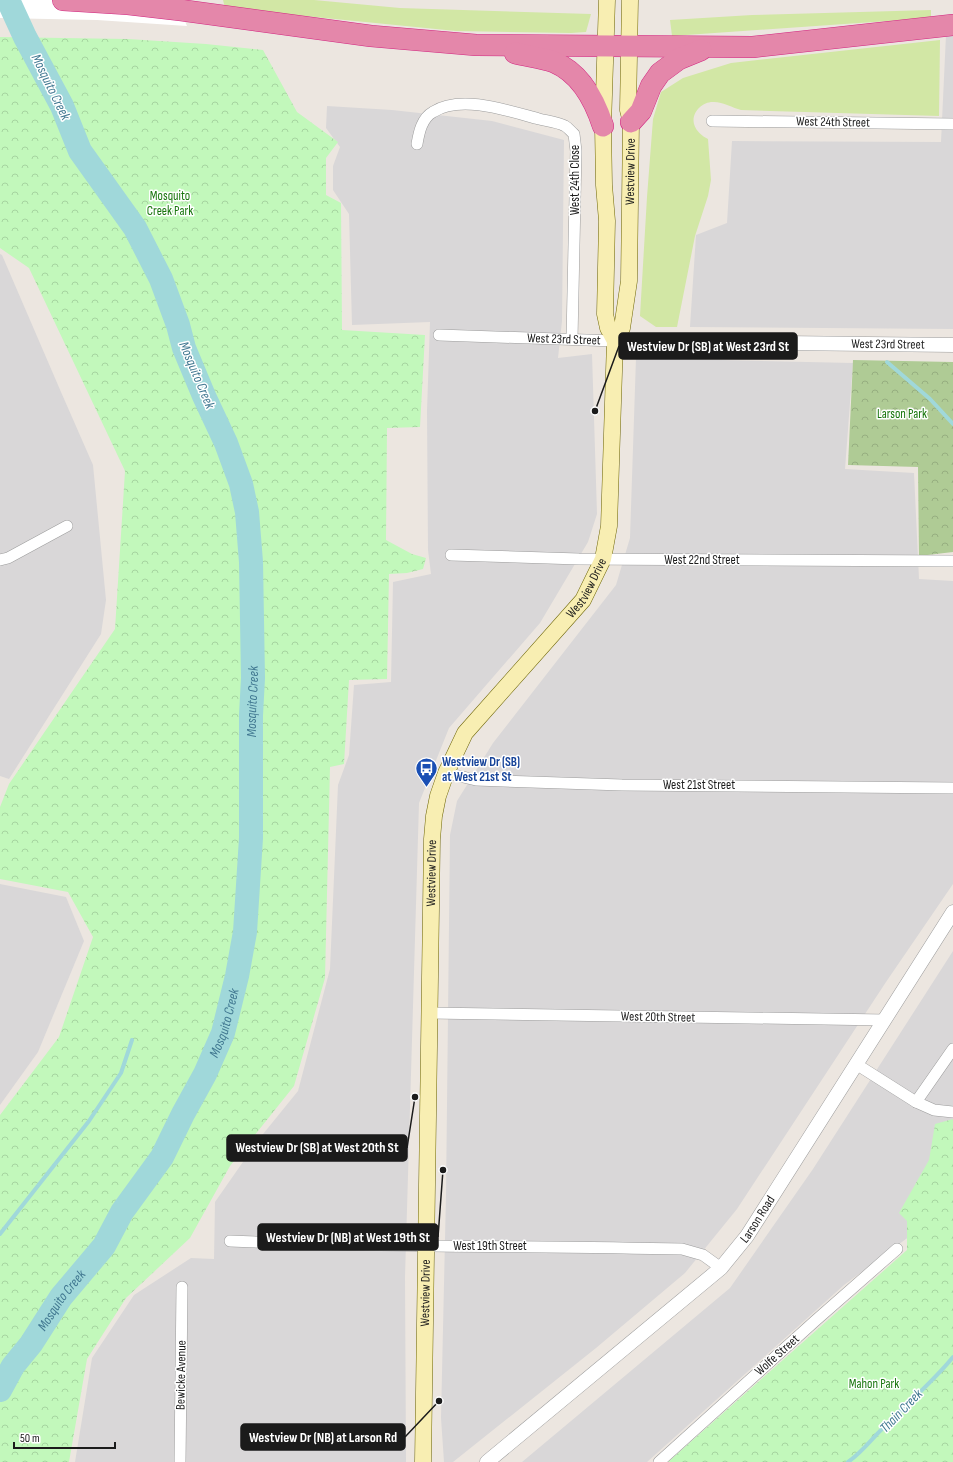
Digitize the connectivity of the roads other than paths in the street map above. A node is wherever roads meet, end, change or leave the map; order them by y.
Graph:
1 (64, 0) edge
2 (607, 0) edge
3 (630, 0) edge
4 (953, 25) edge
5 (476, 45) junction
6 (606, 45) junction
7 (629, 46) junction
8 (721, 47) junction
9 (712, 121) dead end
10 (631, 122) junction
11 (953, 124) edge
12 (603, 126) junction
13 (417, 144) dead end
14 (439, 335) dead end
15 (572, 339) junction
16 (615, 341) junction
17 (953, 345) edge
18 (66, 526) dead end
19 (451, 555) dead end
20 (603, 559) junction
21 (0, 560) edge
22 (953, 561) edge
23 (446, 773) junction
24 (953, 788) edge
25 (953, 912) edge
26 (430, 1013) junction
27 (885, 1020) junction
28 (953, 1049) edge
29 (856, 1064) junction
30 (916, 1102) junction
31 (953, 1112) edge
32 (230, 1241) dead end
33 (427, 1246) junction
34 (897, 1249) dead end
35 (721, 1268) junction
36 (182, 1287) dead end
37 (180, 1462) edge
38 (423, 1462) edge
39 (487, 1462) edge
40 (659, 1462) edge

1 - 5 highway
2 - 6 main road, Westview Drive
3 - 7 main road, Westview Drive
4 - 8 highway
5 - 6 highway
5 - 12 highway
6 - 7 highway
6 - 12 main road, Westview Drive
7 - 8 highway
7 - 10 main road, Westview Drive
8 - 10 highway
9 - 11 street, West 24th Street
10 - 16 main road, Westview Drive
12 - 16 main road, Westview Drive
13 - 15 street, West 24th Close
14 - 15 street, West 23rd Street
15 - 16 street, West 23rd Street
16 - 17 street, West 23rd Street
16 - 20 main road, Westview Drive
18 - 21 street
19 - 20 street, West 22nd Street
20 - 22 street, West 22nd Street
20 - 23 main road, Westview Drive
23 - 24 street, West 21st Street
23 - 26 main road, Westview Drive
25 - 27 street, Larson Road
26 - 27 street, West 20th Street
26 - 33 main road, Westview Drive
27 - 29 street, Larson Road
28 - 30 street
29 - 30 street
29 - 35 street, Larson Road
30 - 31 street
32 - 33 street, West 19th Street
33 - 35 street, West 19th Street
33 - 38 main road, Westview Drive
34 - 40 street, Wolfe Street
35 - 39 street, Larson Road
36 - 37 street, Bewicke Avenue

